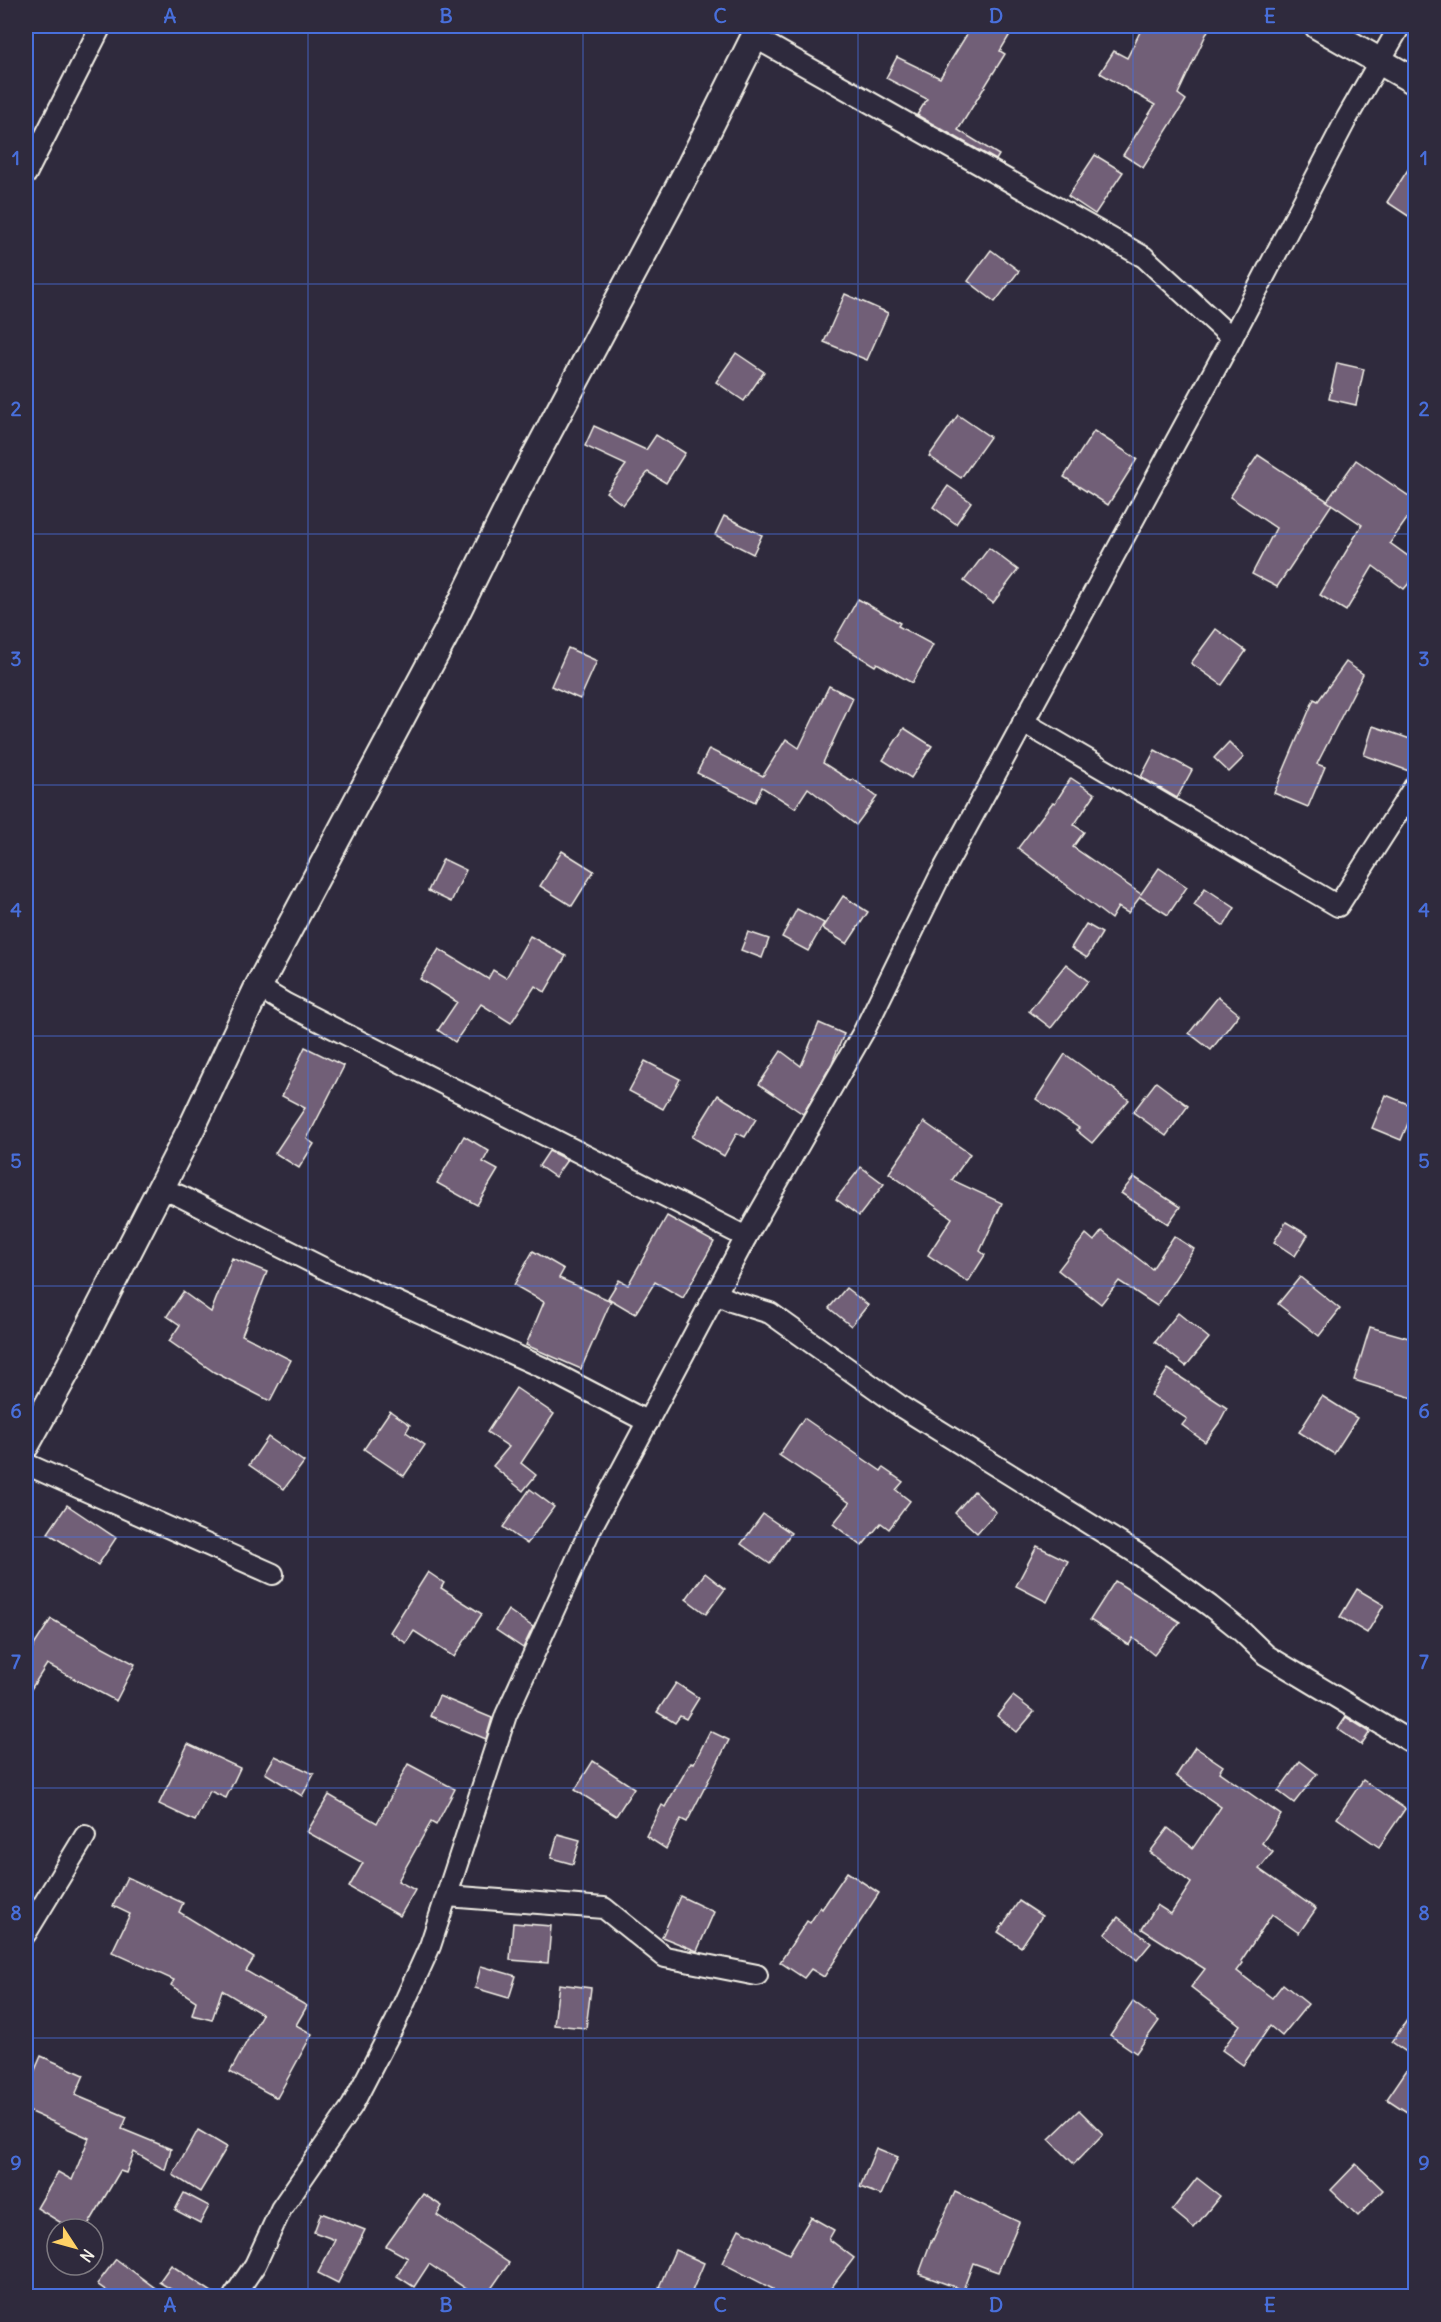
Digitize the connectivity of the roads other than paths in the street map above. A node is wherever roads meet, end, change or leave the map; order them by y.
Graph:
1 (101, 26) edge
2 (1318, 26) edge
3 (1400, 26) edge
4 (757, 31) edge
5 (1379, 62) junction
6 (1416, 82) edge
7 (26, 174) edge
8 (1232, 338) junction
9 (1023, 722) junction
10 (1416, 784) edge
11 (258, 987) junction
12 (160, 1188) junction
13 (746, 1237) junction
14 (716, 1294) junction
15 (648, 1422) junction
16 (26, 1445) edge
17 (26, 1464) edge
18 (273, 1574) dead end
19 (1416, 1744) edge
20 (85, 1836) dead end
21 (447, 1896) junction
22 (26, 1933) edge
23 (756, 1975) dead end
24 (234, 2296) edge

1 - 7 street
2 - 5 street
3 - 5 street
4 - 8 street
4 - 11 street
5 - 6 street
5 - 8 street
8 - 9 street
9 - 10 street
9 - 13 street
11 - 12 street
11 - 13 street
12 - 15 street
12 - 16 street
13 - 14 street
14 - 15 street
14 - 19 street
15 - 21 street
17 - 18 street
20 - 22 street
21 - 23 street
21 - 24 street

